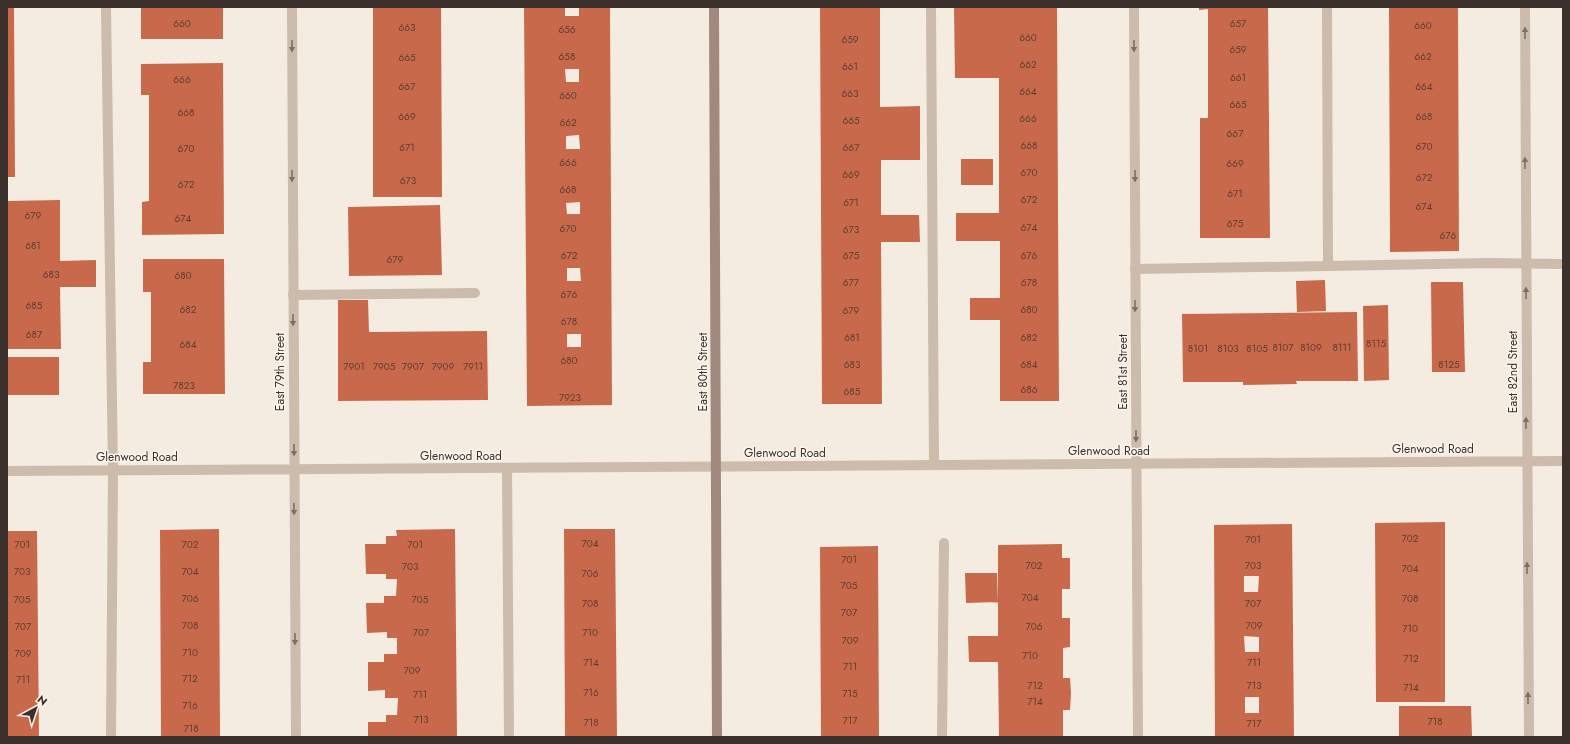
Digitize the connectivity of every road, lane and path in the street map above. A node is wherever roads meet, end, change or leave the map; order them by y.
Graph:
1 (106, 7) edge
2 (292, 7) edge
3 (714, 7) edge
4 (931, 7) edge
5 (1134, 7) edge
6 (1327, 7) edge
7 (1525, 7) edge
8 (1526, 263) junction
9 (1563, 264) edge
10 (1328, 266) junction
11 (1135, 269) junction
12 (475, 294) dead end
13 (293, 295) junction
14 (1527, 462) junction
15 (1563, 462) edge
16 (1136, 464) junction
17 (934, 465) junction
18 (716, 466) junction
19 (507, 468) junction
20 (7, 470) edge
21 (113, 470) junction
22 (294, 470) junction
23 (944, 543) dead end
24 (111, 737) edge
25 (296, 737) edge
26 (509, 737) edge
27 (717, 737) edge
28 (942, 737) edge
29 (1138, 737) edge
30 (1529, 737) edge

1 - 21 street
2 -> 13 street, East 79th Street
3 - 18 street, East 80th Street
4 - 17 street
5 -> 11 street, East 81st Street
6 - 10 street
8 -> 7 street, East 82nd Street
8 - 9 street
8 - 10 street
14 -> 8 street, East 82nd Street
10 - 11 street
11 -> 16 street, East 81st Street
12 - 13 street
13 -> 22 street, East 79th Street
14 - 15 street, Glenwood Road
14 - 16 street, Glenwood Road
30 -> 14 street, East 82nd Street
16 - 17 street, Glenwood Road
16 - 29 street, East 81st Street
17 - 18 street, Glenwood Road
18 - 19 street, Glenwood Road
18 - 27 street, East 80th Street
19 - 22 street, Glenwood Road
19 - 26 street
20 - 21 street, Glenwood Road
21 - 22 street, Glenwood Road
21 - 24 street
22 -> 25 street, East 79th Street
23 - 28 street

